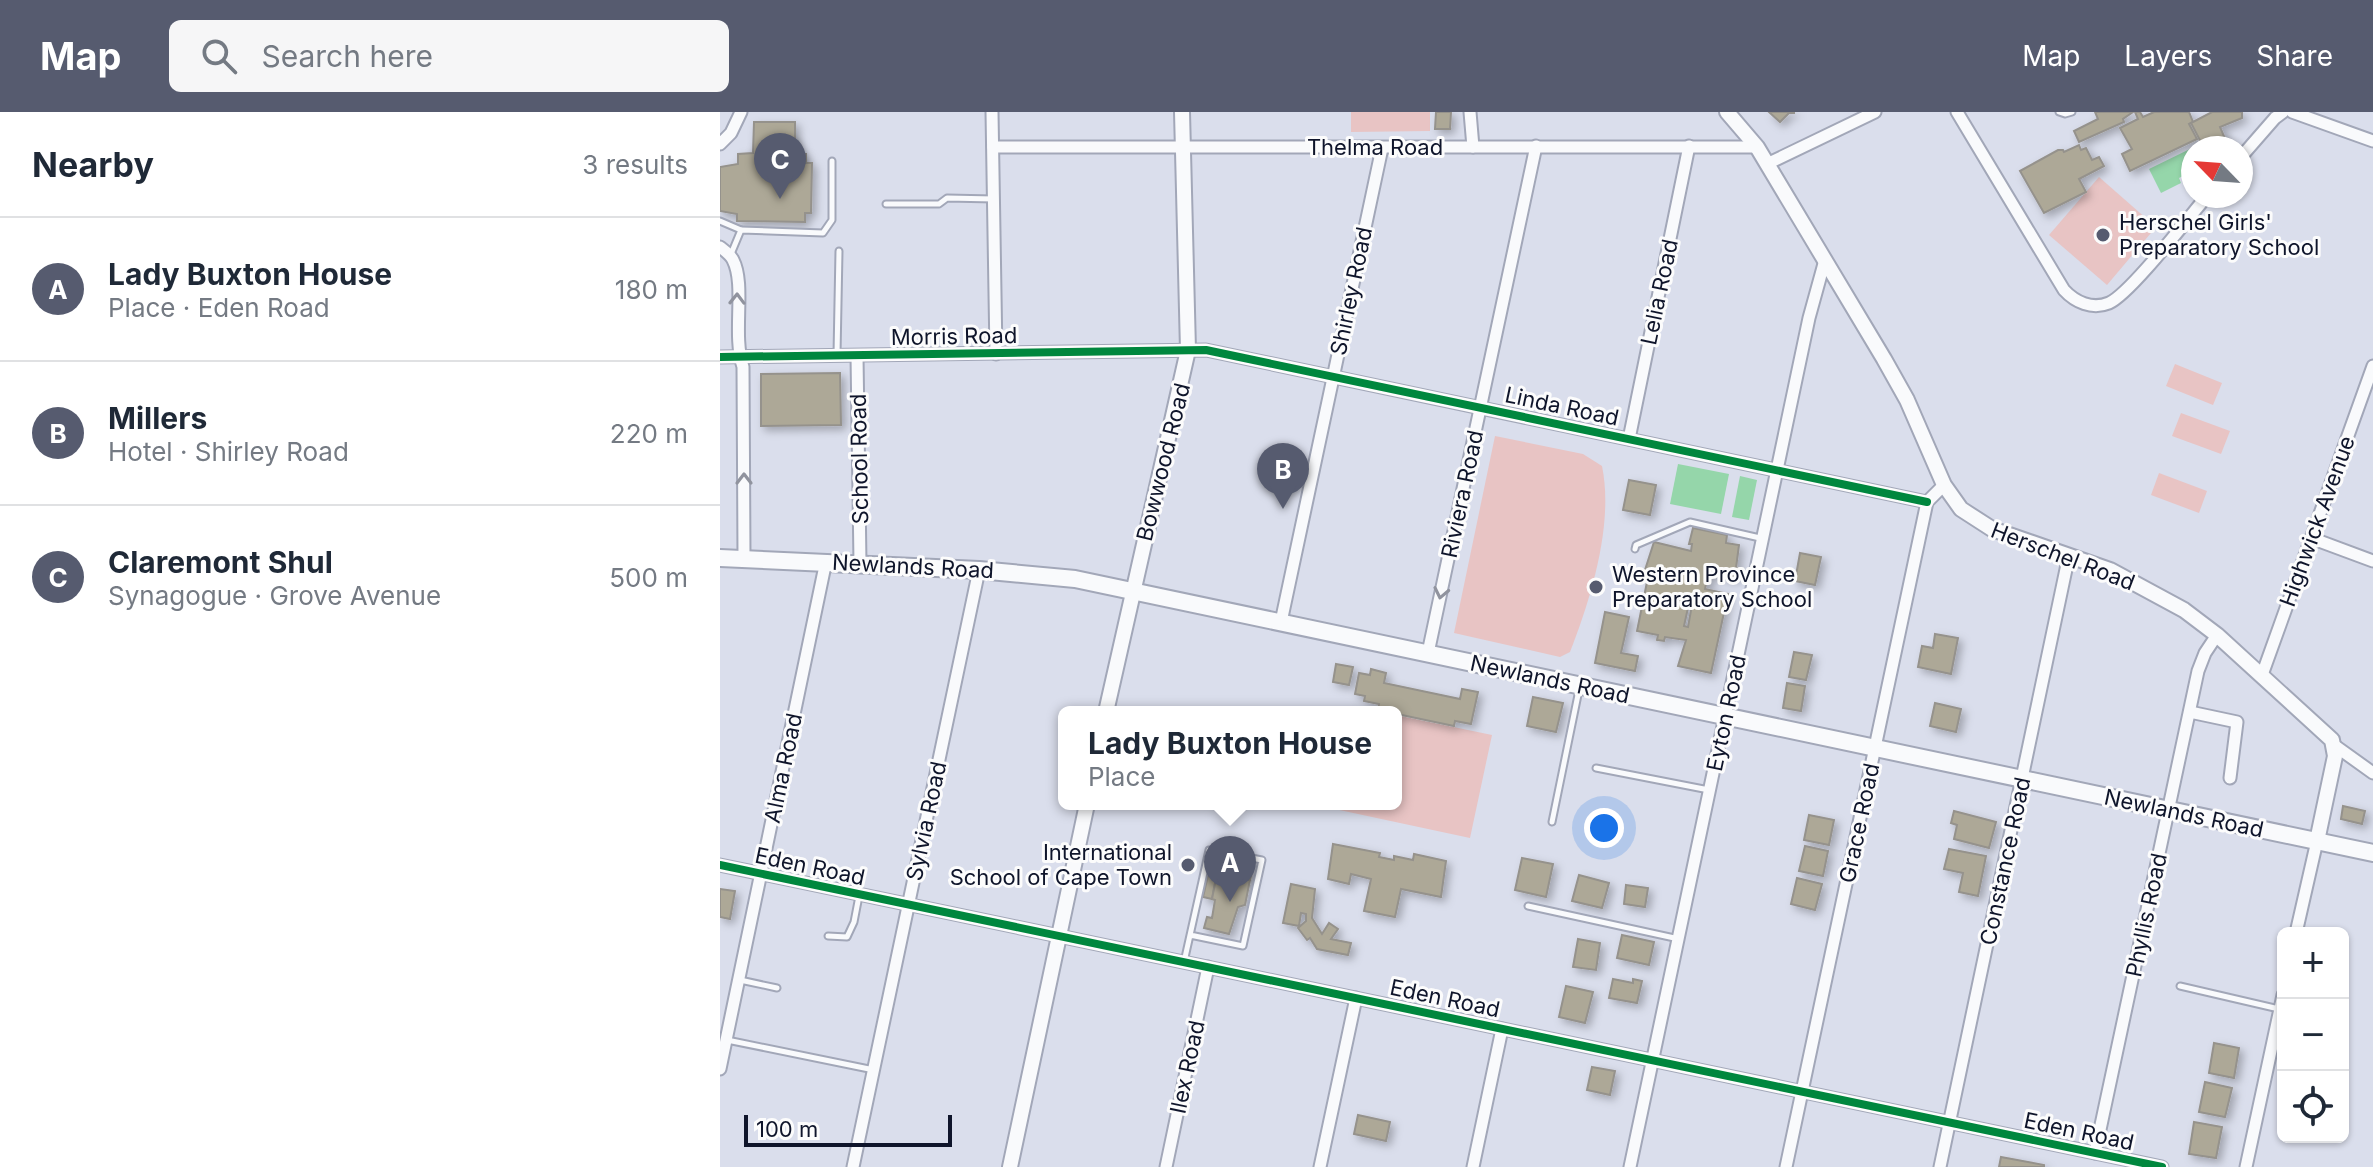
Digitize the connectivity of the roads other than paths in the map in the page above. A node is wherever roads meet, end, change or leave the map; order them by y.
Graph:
1 (741, 112) edge
2 (992, 112) edge
3 (1182, 112) edge
4 (1470, 112) edge
5 (1727, 112) edge
6 (1875, 112) edge
7 (1957, 112) edge
8 (2059, 112) edge
9 (2072, 112) edge
10 (2283, 112) edge
11 (2292, 112) edge
12 (1855, 117) edge
13 (2373, 141) edge
14 (2253, 143) edge
15 (720, 144) edge
16 (1183, 146) junction
17 (1536, 146) junction
18 (1689, 146) junction
19 (993, 147) junction
20 (1473, 147) junction
21 (1757, 147) junction
22 (1382, 148) junction
23 (832, 161) dead end
24 (1767, 164) junction
25 (994, 199) junction
26 (886, 204) dead end
27 (2197, 208) edge
28 (720, 221) edge
29 (741, 230) junction
30 (725, 251) edge
31 (839, 251) dead end
32 (1825, 260) junction
33 (1188, 350) junction
34 (996, 354) junction
35 (837, 356) junction
36 (857, 356) junction
37 (720, 357) edge
38 (740, 357) junction
39 (2373, 366) edge
40 (1333, 376) junction
41 (1481, 407) junction
42 (1629, 439) junction
43 (1777, 469) junction
44 (1944, 485) junction
45 (1927, 502) junction
46 (1763, 538) junction
47 (2311, 538) junction
48 (1635, 549) dead end
49 (2069, 555) junction
50 (744, 557) junction
51 (720, 558) edge
52 (826, 561) junction
53 (2373, 561) edge
54 (860, 563) junction
55 (979, 570) junction
56 (1132, 590) junction
57 (1281, 622) junction
58 (2217, 635) junction
59 (1428, 653) junction
60 (2262, 675) junction
61 (1580, 686) junction
62 (1107, 706) edge
63 (2190, 712) junction
64 (1725, 717) junction
65 (2334, 745) junction
66 (1875, 749) junction
67 (1596, 768) dead end
68 (2373, 773) edge
69 (2230, 778) dead end
70 (2022, 780) junction
71 (1710, 790) junction
72 (1086, 810) edge
73 (2168, 810) junction
74 (1552, 822) dead end
75 (2317, 841) junction
76 (2373, 853) edge
77 (720, 865) edge
78 (761, 874) junction
79 (859, 894) junction
80 (908, 905) junction
81 (1528, 906) dead end
82 (2297, 927) edge
83 (1190, 935) junction
84 (828, 936) dead end
85 (1059, 936) junction
86 (1679, 939) junction
87 (1184, 962) junction
88 (1208, 967) junction
89 (739, 979) junction
90 (2180, 986) dead end
91 (777, 988) dead end
92 (1356, 998) junction
93 (2277, 1008) edge
94 (2277, 1023) edge
95 (1502, 1029) junction
96 (726, 1040) junction
97 (1653, 1060) junction
98 (720, 1069) edge
99 (874, 1070) junction
100 (1803, 1090) junction
101 (1950, 1123) junction
102 (2095, 1153) junction
103 (853, 1167) edge
104 (1010, 1167) edge
105 (1166, 1167) edge
106 (1320, 1167) edge
107 (1473, 1167) edge
108 (1630, 1167) edge
109 (1786, 1167) edge
110 (1940, 1167) edge
111 (2162, 1167) edge
112 (2246, 1167) edge

1 - 15 street
2 - 19 street
3 - 16 street, Bowwood Road
4 - 20 street
5 - 21 street, Herschel Road
6 - 12 street
7 - 27 street
8 - 9 lane
10 - 14 street
11 - 13 street
12 - 24 street
16 - 19 street, Thelma Road
16 - 22 street, Thelma Road
16 - 33 street, Bowwood Road
17 - 18 street, Thelma Road
17 - 20 street, Thelma Road
17 - 41 street, Riviera Road
18 - 21 street, Thelma Road
18 - 42 street, Lelia Road
19 - 25 street
20 - 22 street, Thelma Road
21 - 24 street, Herschel Road
22 - 40 street, Shirley Road
23 - 29 lane
24 - 32 street, Herschel Road
25 - 26 lane
25 - 34 street
28 - 29 lane
29 - 30 lane
38 -> 30 street
31 - 35 lane
32 - 43 street, Eyton Road
32 - 44 street, Herschel Road
33 - 34 street, Morris Road
33 - 40 street, Linda Road
33 - 56 street, Bowwood Road
34 - 36 street, Morris Road
35 - 36 street, Morris Road
35 - 38 street, Morris Road
36 - 54 street, School Road
37 - 38 street, Morris Road
50 -> 38 street
39 - 47 street, Highwick Avenue
40 - 41 street, Linda Road
40 - 57 street, Shirley Road
41 - 42 street, Linda Road
41 -> 59 street, Riviera Road
42 - 43 street, Linda Road
43 - 45 street, Linda Road
43 - 46 street, Eyton Road
44 - 45 street
44 - 49 street, Herschel Road
45 - 66 street, Grace Road
46 - 48 lane
46 - 64 street, Eyton Road
47 - 53 street
47 - 60 street, Highwick Avenue
49 - 58 street, Herschel Road
49 - 70 street, Constance Road
50 - 51 main road, Newlands Road
50 - 52 main road, Newlands Road
52 - 54 main road, Newlands Road
52 - 78 street, Alma Road
54 - 55 main road, Newlands Road
55 - 56 main road, Newlands Road
55 - 80 street, Sylvia Road
56 - 57 main road, Newlands Road
56 - 62 street, Bowwood Road
57 - 59 main road, Newlands Road
58 - 60 street, Herschel Road
58 - 63 street, Phyllis Road
59 - 61 main road, Newlands Road
60 - 65 street, Herschel Road
61 - 64 main road, Newlands Road
61 - 74 lane
63 - 69 street
63 - 73 street, Phyllis Road
64 - 66 main road, Newlands Road
64 - 71 street, Eyton Road
65 - 68 street, Herschel Road
65 - 75 street
66 - 70 main road, Newlands Road
66 - 100 street, Grace Road
67 - 71 lane
70 - 73 main road, Newlands Road
70 - 101 street, Constance Road
71 - 86 street, Eyton Road
72 - 85 street
73 - 75 main road, Newlands Road
73 - 102 street, Phyllis Road
75 - 76 main road, Newlands Road
75 - 82 street
77 - 78 street, Eden Road
78 - 79 street, Eden Road
78 - 89 street, Alma Road
79 - 80 street, Eden Road
79 - 84 lane
80 - 85 street, Eden Road
80 - 99 street, Sylvia Road
81 - 86 lane
83 - 83 lane
83 - 87 lane
85 - 87 street, Eden Road
85 - 104 street
86 - 97 street, Eyton Road
87 - 88 street, Eden Road
88 - 92 street, Eden Road
88 - 105 street, Ilex Road
89 - 91 lane
89 - 96 street, Alma Road
90 - 93 lane
92 - 95 street, Eden Road
92 - 106 street
94 - 112 street
95 - 97 street, Eden Road
95 - 107 street
96 - 98 street, Alma Road
96 - 99 lane
97 - 100 street, Eden Road
97 - 108 street, Eyton Road
99 - 103 street, Sylvia Road
100 - 101 street, Eden Road
100 - 109 street, Grace Road
101 - 102 street, Eden Road
101 - 110 street, Constance Road
102 - 111 street, Eden Road

